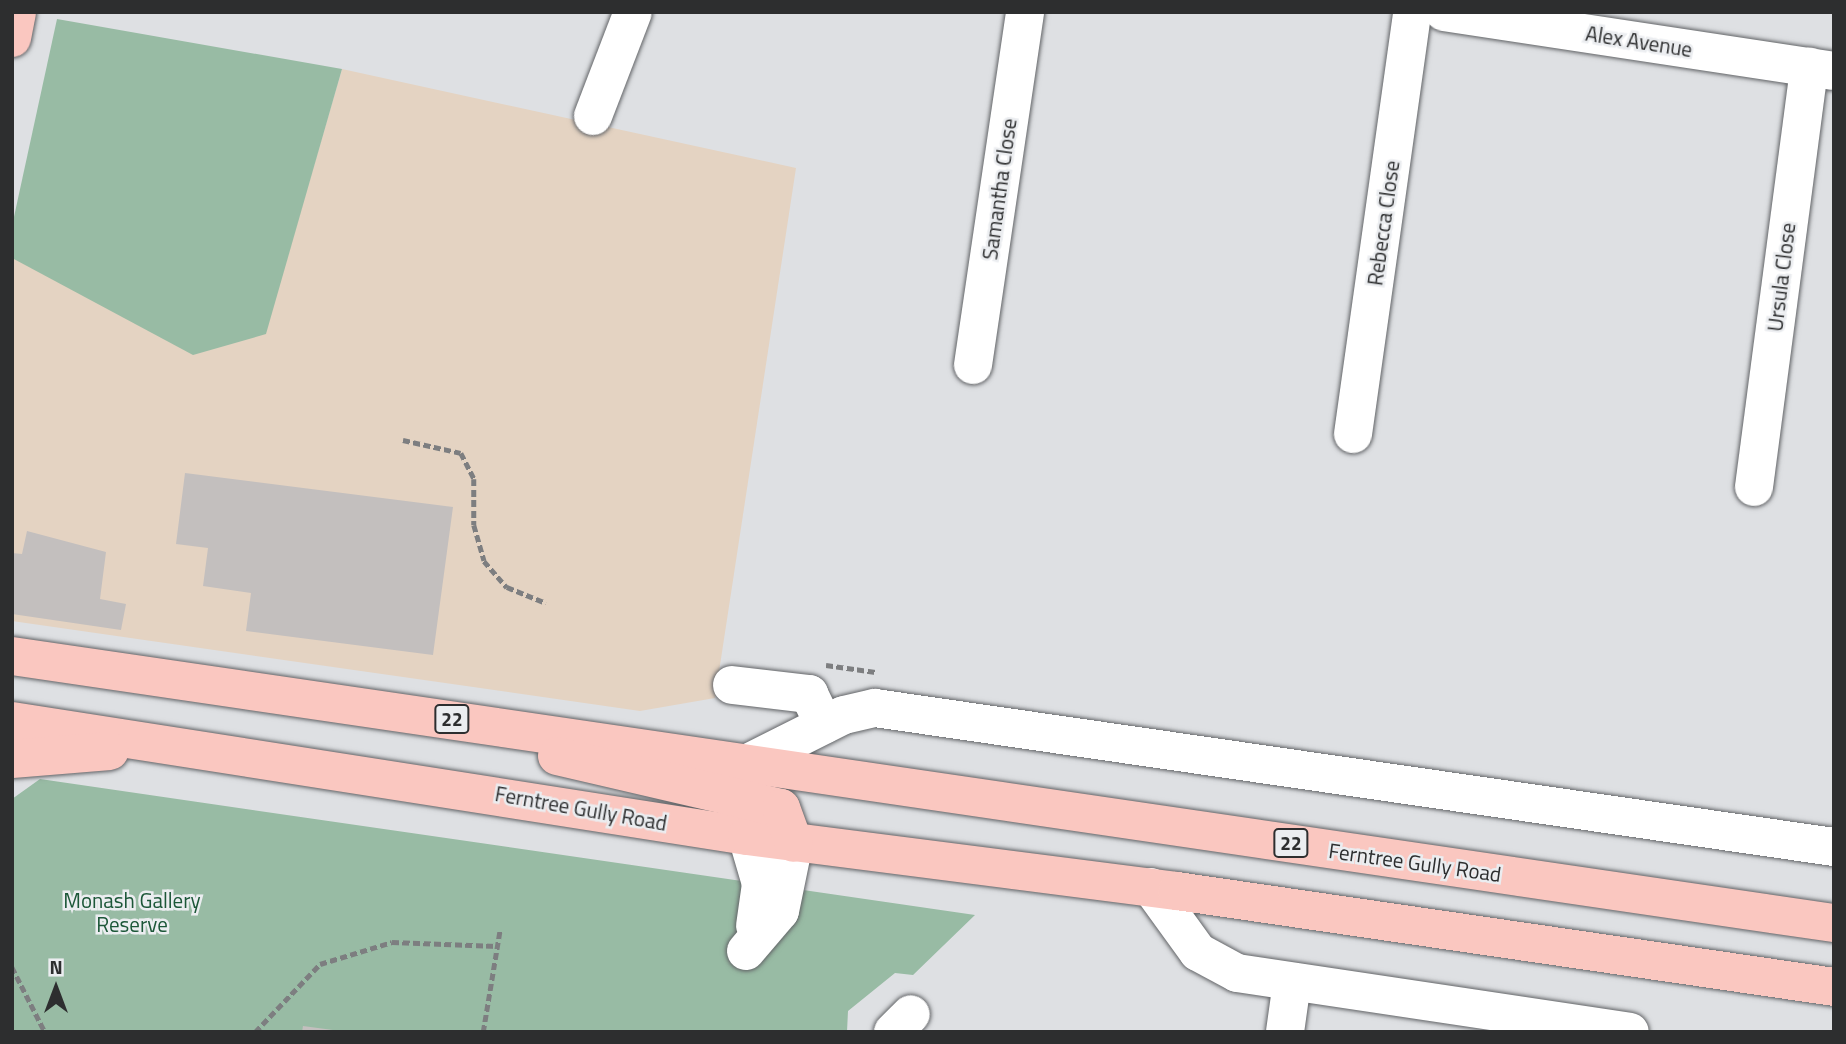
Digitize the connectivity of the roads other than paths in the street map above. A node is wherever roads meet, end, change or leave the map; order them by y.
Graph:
1 (17, 12) edge
2 (633, 12) edge
3 (1025, 12) edge
4 (1412, 12) edge
5 (1444, 12) edge
6 (12, 38) edge
7 (1821, 69) edge
8 (593, 116) dead end
9 (973, 365) dead end
10 (1353, 434) dead end
11 (1754, 487) dead end
12 (12, 656) edge
13 (732, 685) dead end
14 (380, 709) junction
15 (12, 721) edge
16 (824, 725) junction
17 (196, 747) junction
18 (12, 759) edge
19 (748, 763) junction
20 (747, 836) junction
21 (794, 843) junction
22 (1834, 847) edge
23 (1151, 887) junction
24 (1834, 923) edge
25 (1292, 982) junction
26 (1834, 987) edge
27 (1285, 1032) edge
28 (1630, 1032) edge

1 - 6 main road
2 - 8 street
3 - 9 street, Samantha Close
4 - 10 street, Rebecca Close
5 - 7 street, Alex Avenue
7 - 11 street, Ursula Close
12 - 14 main road, Ferntree Gully Road / 22
13 - 16 street
14 - 19 main road, Ferntree Gully Road / 22
14 - 21 main road
15 - 17 main road, Ferntree Gully Road
16 - 19 street
16 - 22 street
17 - 18 main road
17 - 20 main road, Ferntree Gully Road
19 - 24 main road, Ferntree Gully Road / 22
20 - 21 main road, Ferntree Gully Road
20 - 21 street
21 - 23 main road, Ferntree Gully Road
23 - 25 street
23 - 26 main road, Ferntree Gully Road
25 - 27 street
25 - 28 street

